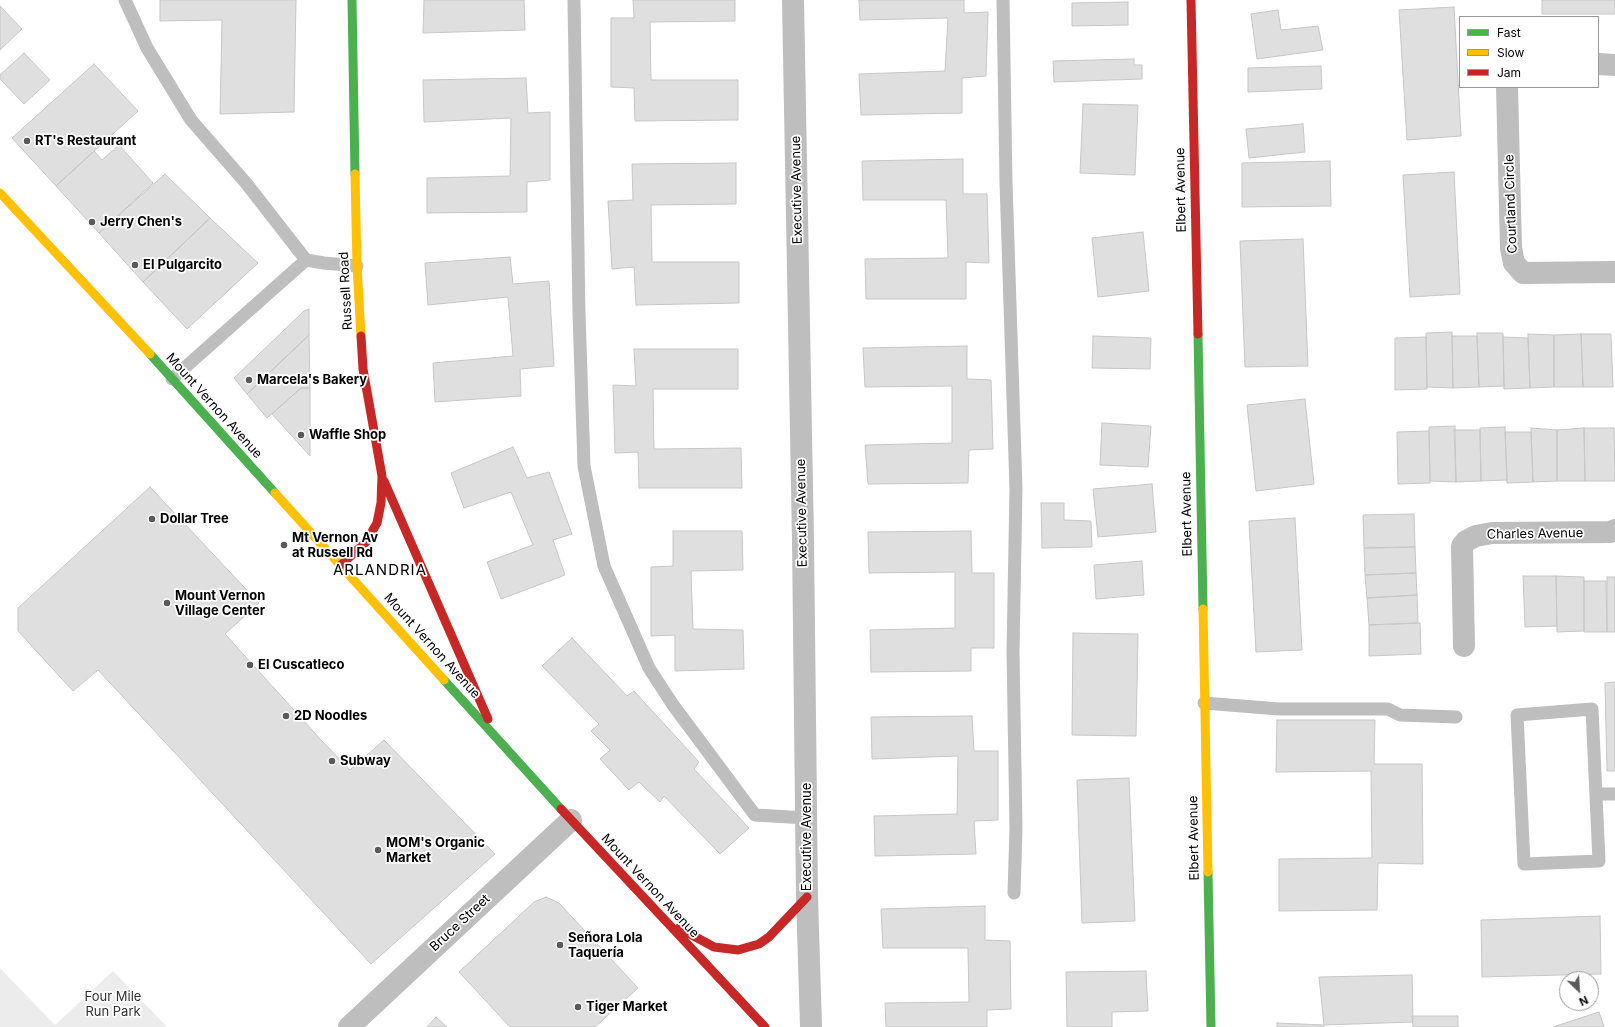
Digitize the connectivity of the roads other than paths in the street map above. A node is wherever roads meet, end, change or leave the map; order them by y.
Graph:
1 (125, 0) edge
2 (352, 0) edge
3 (574, 0) edge
4 (793, 0) edge
5 (1003, 0) edge
6 (1191, 0) edge
7 (1599, 64) edge
8 (1615, 65) edge
9 (1507, 88) edge
10 (0, 193) edge
11 (306, 260) junction
12 (357, 266) junction
13 (1615, 272) edge
14 (172, 379) junction
15 (382, 476) junction
16 (1615, 530) edge
17 (341, 566) junction
18 (1464, 646) dead end
19 (1204, 704) junction
20 (1456, 717) dead end
21 (496, 736) junction
22 (1597, 794) junction
23 (1615, 794) edge
24 (807, 818) junction
25 (571, 820) junction
26 (1014, 893) dead end
27 (807, 897) junction
28 (661, 916) junction
29 (348, 1027) edge
30 (765, 1027) edge
31 (811, 1027) edge
32 (1210, 1027) edge

1 - 11 lane
2 - 12 street, Russell Road
3 - 24 lane
4 - 24 street, Executive Avenue
5 - 26 lane
6 - 19 street, Elbert Avenue
7 - 8 street
9 - 13 street, Courtland Circle
10 - 14 street, Mount Vernon Avenue
11 - 12 lane
11 - 14 lane
12 - 15 street, Russell Road
14 - 17 street, Mount Vernon Avenue
15 - 17 street, Russell Road
15 - 21 street
16 - 18 street, Charles Avenue
17 - 21 street, Mount Vernon Avenue
19 - 20 lane
19 - 32 street, Elbert Avenue
21 - 25 street, Mount Vernon Avenue
22 - 22 lane
22 - 23 lane
24 - 27 street, Executive Avenue
25 - 28 street, Mount Vernon Avenue
25 - 29 street, Bruce Street
27 - 28 street
27 - 31 street, Executive Avenue
28 - 30 street, Mount Vernon Avenue

